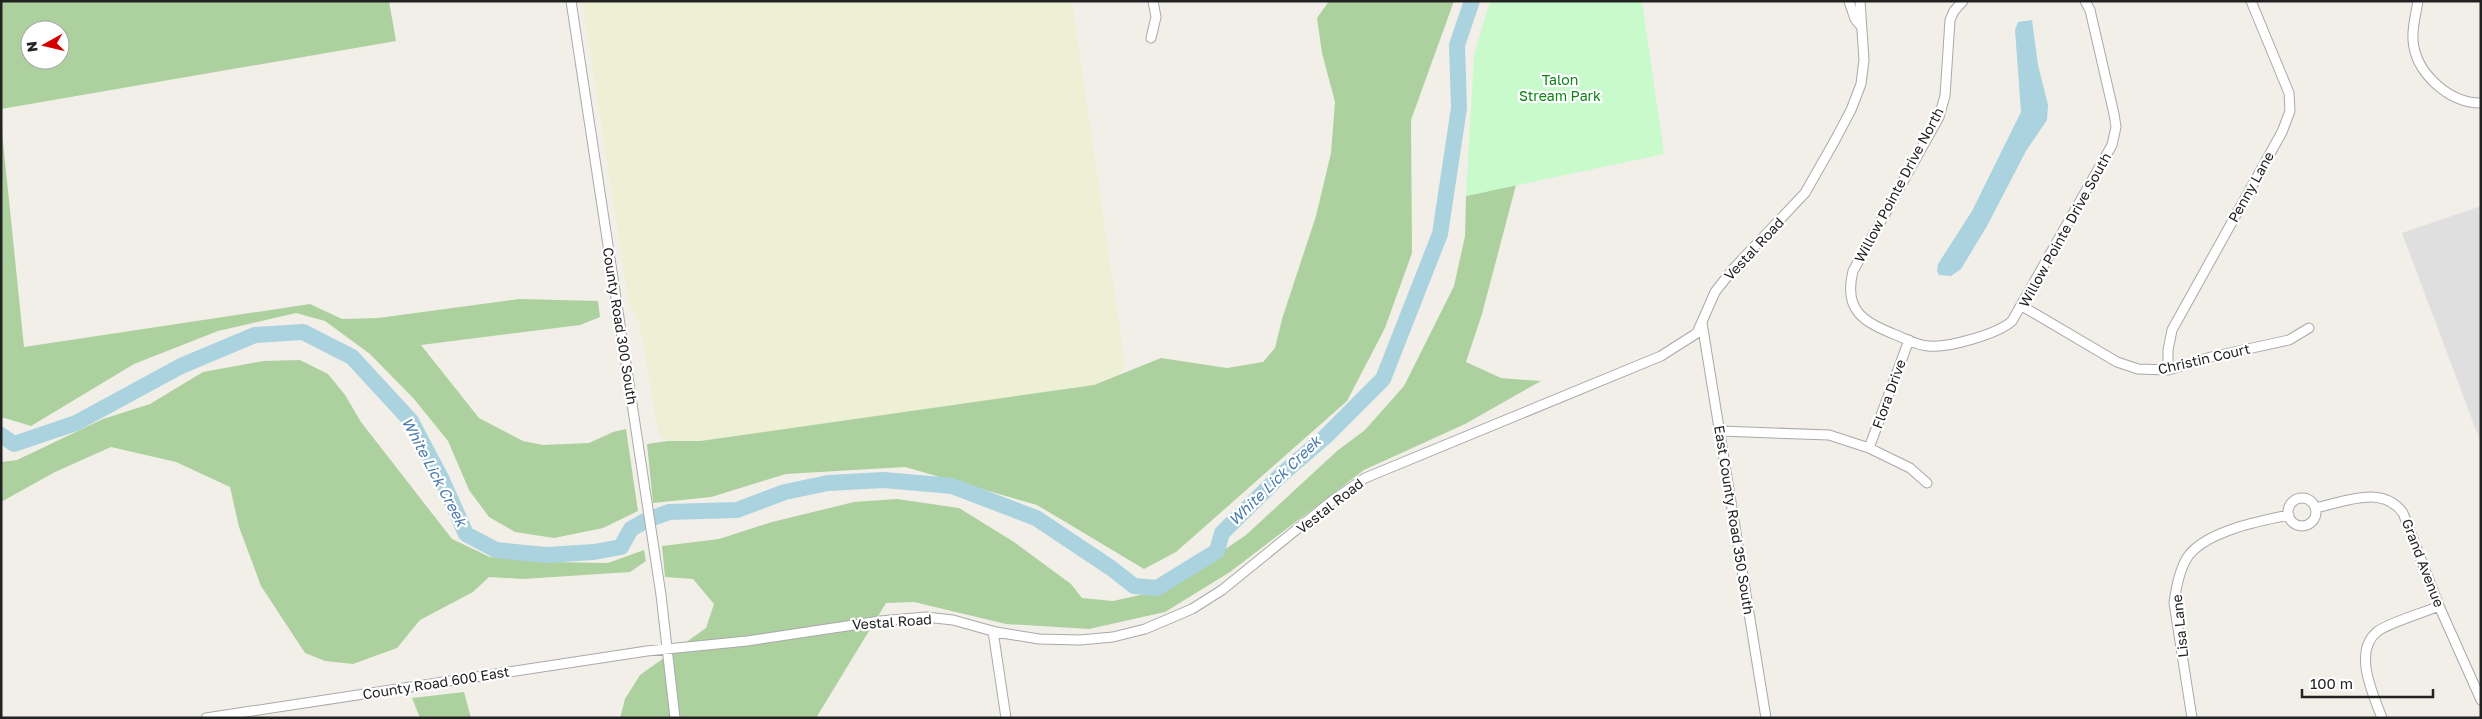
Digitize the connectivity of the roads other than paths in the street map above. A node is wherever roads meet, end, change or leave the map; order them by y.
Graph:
1 (570, 1) edge
2 (1154, 1) edge
3 (1849, 1) edge
4 (1860, 1) edge
5 (1963, 1) edge
6 (2085, 1) edge
7 (2251, 1) edge
8 (2418, 1) edge
9 (1860, 25) junction
10 (1151, 38) dead end
11 (2481, 103) edge
12 (2022, 306) junction
13 (1702, 323) junction
14 (2309, 328) dead end
15 (1909, 340) junction
16 (2168, 370) junction
17 (1720, 431) junction
18 (1869, 448) junction
19 (1927, 483) dead end
20 (2315, 508) junction
21 (2289, 515) junction
22 (2439, 606) junction
23 (993, 631) junction
24 (666, 650) junction
25 (2481, 700) edge
26 (206, 718) edge
27 (675, 718) edge
28 (1006, 718) edge
29 (1766, 718) edge
30 (2192, 718) edge
31 (2382, 718) edge

1 - 24 street, County Road 300 South
2 - 10 street
3 - 9 street, Vestal Road
4 - 9 street, Vestal Road
5 - 15 street, Willow Pointe Drive North
6 - 12 street, Willow Pointe Drive South
7 - 16 street, Penny Lane
8 - 11 street
9 - 13 street, Vestal Road
12 - 15 street, Willow Pointe Drive South
12 - 16 street, Christin Court
13 - 17 street, East County Road 350 South
13 - 23 street, Vestal Road
14 - 16 street, Christin Court
15 - 18 street, Flora Drive
17 - 18 street
17 - 29 street, East County Road 350 South
18 - 19 street
20 - 21 street
20 - 21 street
20 - 22 street, Grand Avenue
21 - 30 street, Lisa Lane
22 - 25 street, Grand Avenue
22 - 31 street
23 - 24 street, Vestal Road
23 - 28 street
24 - 26 street, County Road 600 East
24 - 27 street, County Road 300 South

